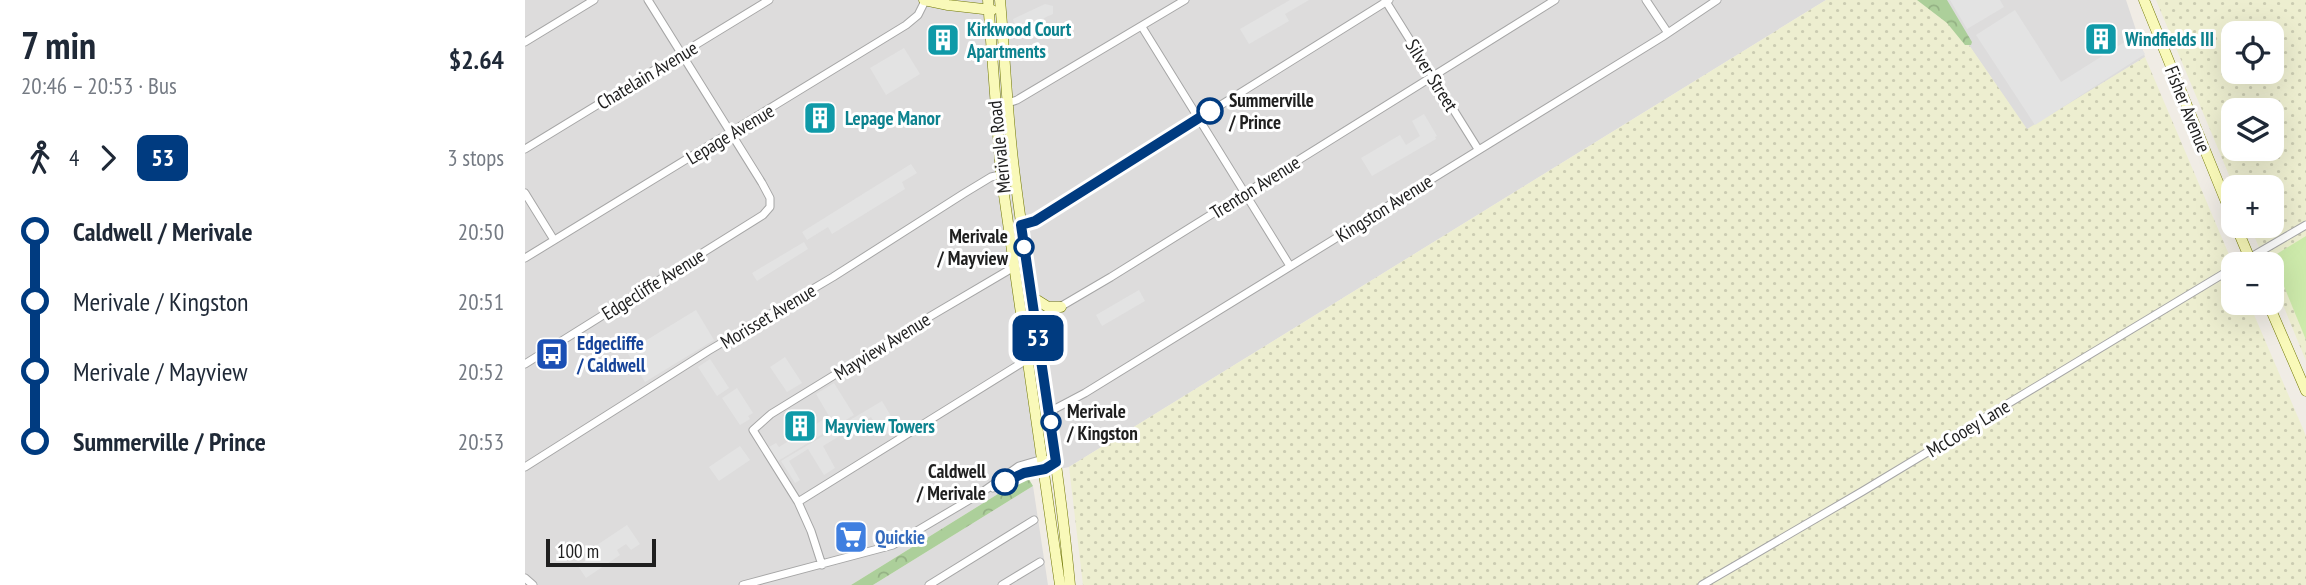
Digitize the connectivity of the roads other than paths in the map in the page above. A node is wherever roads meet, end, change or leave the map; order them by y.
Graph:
1 (594, 0) edge
2 (648, 0) edge
3 (769, 0) edge
4 (924, 0) edge
5 (1185, 0) edge
6 (1555, 0) edge
7 (1646, 0) edge
8 (1717, 0) edge
9 (2144, 0) edge
10 (1387, 1) edge
11 (988, 5) edge
12 (1001, 5) edge
13 (1142, 27) junction
14 (1668, 33) junction
15 (525, 42) edge
16 (682, 55) junction
17 (1433, 75) junction
18 (1008, 103) junction
19 (1199, 118) junction
20 (731, 133) junction
21 (525, 149) edge
22 (1478, 149) junction
23 (1014, 172) junction
24 (1001, 174) junction
25 (2221, 189) edge
26 (1246, 192) junction
27 (525, 193) edge
28 (1021, 225) junction
29 (2306, 225) edge
30 (554, 240) junction
31 (2264, 252) edge
32 (525, 258) edge
33 (1290, 266) junction
34 (1014, 267) junction
35 (2221, 275) edge
36 (1032, 297) junction
37 (1061, 307) junction
38 (2273, 315) edge
39 (1035, 318) junction
40 (1022, 321) junction
41 (1028, 359) junction
42 (525, 364) edge
43 (2306, 391) edge
44 (1049, 412) junction
45 (1056, 462) junction
46 (1044, 464) junction
47 (525, 467) edge
48 (798, 502) junction
49 (1034, 520) dead end
50 (1040, 562) dead end
51 (822, 565) junction
52 (525, 578) edge
53 (533, 585) edge
54 (743, 585) edge
55 (929, 585) edge
56 (1002, 585) edge
57 (1060, 585) edge
58 (1069, 585) edge
59 (1702, 585) edge

1 - 15 street
2 - 16 street
3 - 16 street, Chatelain Avenue
4 - 11 main road
4 - 20 street, Lepage Avenue
5 - 13 street
6 - 17 street, Trenton Avenue
7 - 14 street
8 - 14 street, Kingston Avenue
9 - 25 main road, Fisher Avenue
10 - 17 street, Silver Street
10 - 19 street
11 - 12 main road
11 - 24 main road, Merivale Road
12 - 18 main road, Merivale Road
13 - 18 street
13 - 19 street
14 - 22 street, Kingston Avenue
16 - 20 street
16 - 21 street, Chatelain Avenue
17 - 22 street, Silver Street
17 - 26 street, Trenton Avenue
18 - 23 main road, Merivale Road
19 - 26 street
19 - 28 street
20 - 30 street, Lepage Avenue
20 - 42 street, Edgecliffe Avenue
22 - 33 street, Kingston Avenue
23 - 24 street, Morisset Avenue
23 - 28 main road, Merivale Road
24 - 28 main road
24 - 34 main road, Merivale Road
24 - 47 street, Morisset Avenue
26 - 33 street
26 - 37 street, Trenton Avenue
27 - 30 street
28 - 36 main road, Merivale Road
29 - 31 street
30 - 32 street, Lepage Avenue
33 - 44 street, Kingston Avenue
34 - 40 main road, Merivale Road
34 - 48 street, Mayview Avenue
35 - 59 street, McCooey Lane
36 - 37 main road
36 - 39 main road, Merivale Road
37 - 39 street, Trenton Avenue
38 - 43 main road
39 - 40 street, Trenton Avenue
39 - 44 main road, Merivale Road
40 - 41 main road, Merivale Road
41 - 46 main road, Merivale Road
41 - 48 street
44 - 45 main road, Merivale Road
45 - 46 street
45 - 58 main road, Merivale Road
46 - 51 street
46 - 57 main road, Merivale Road
48 - 51 street
49 - 55 street
50 - 56 street
51 - 54 street
52 - 53 street

